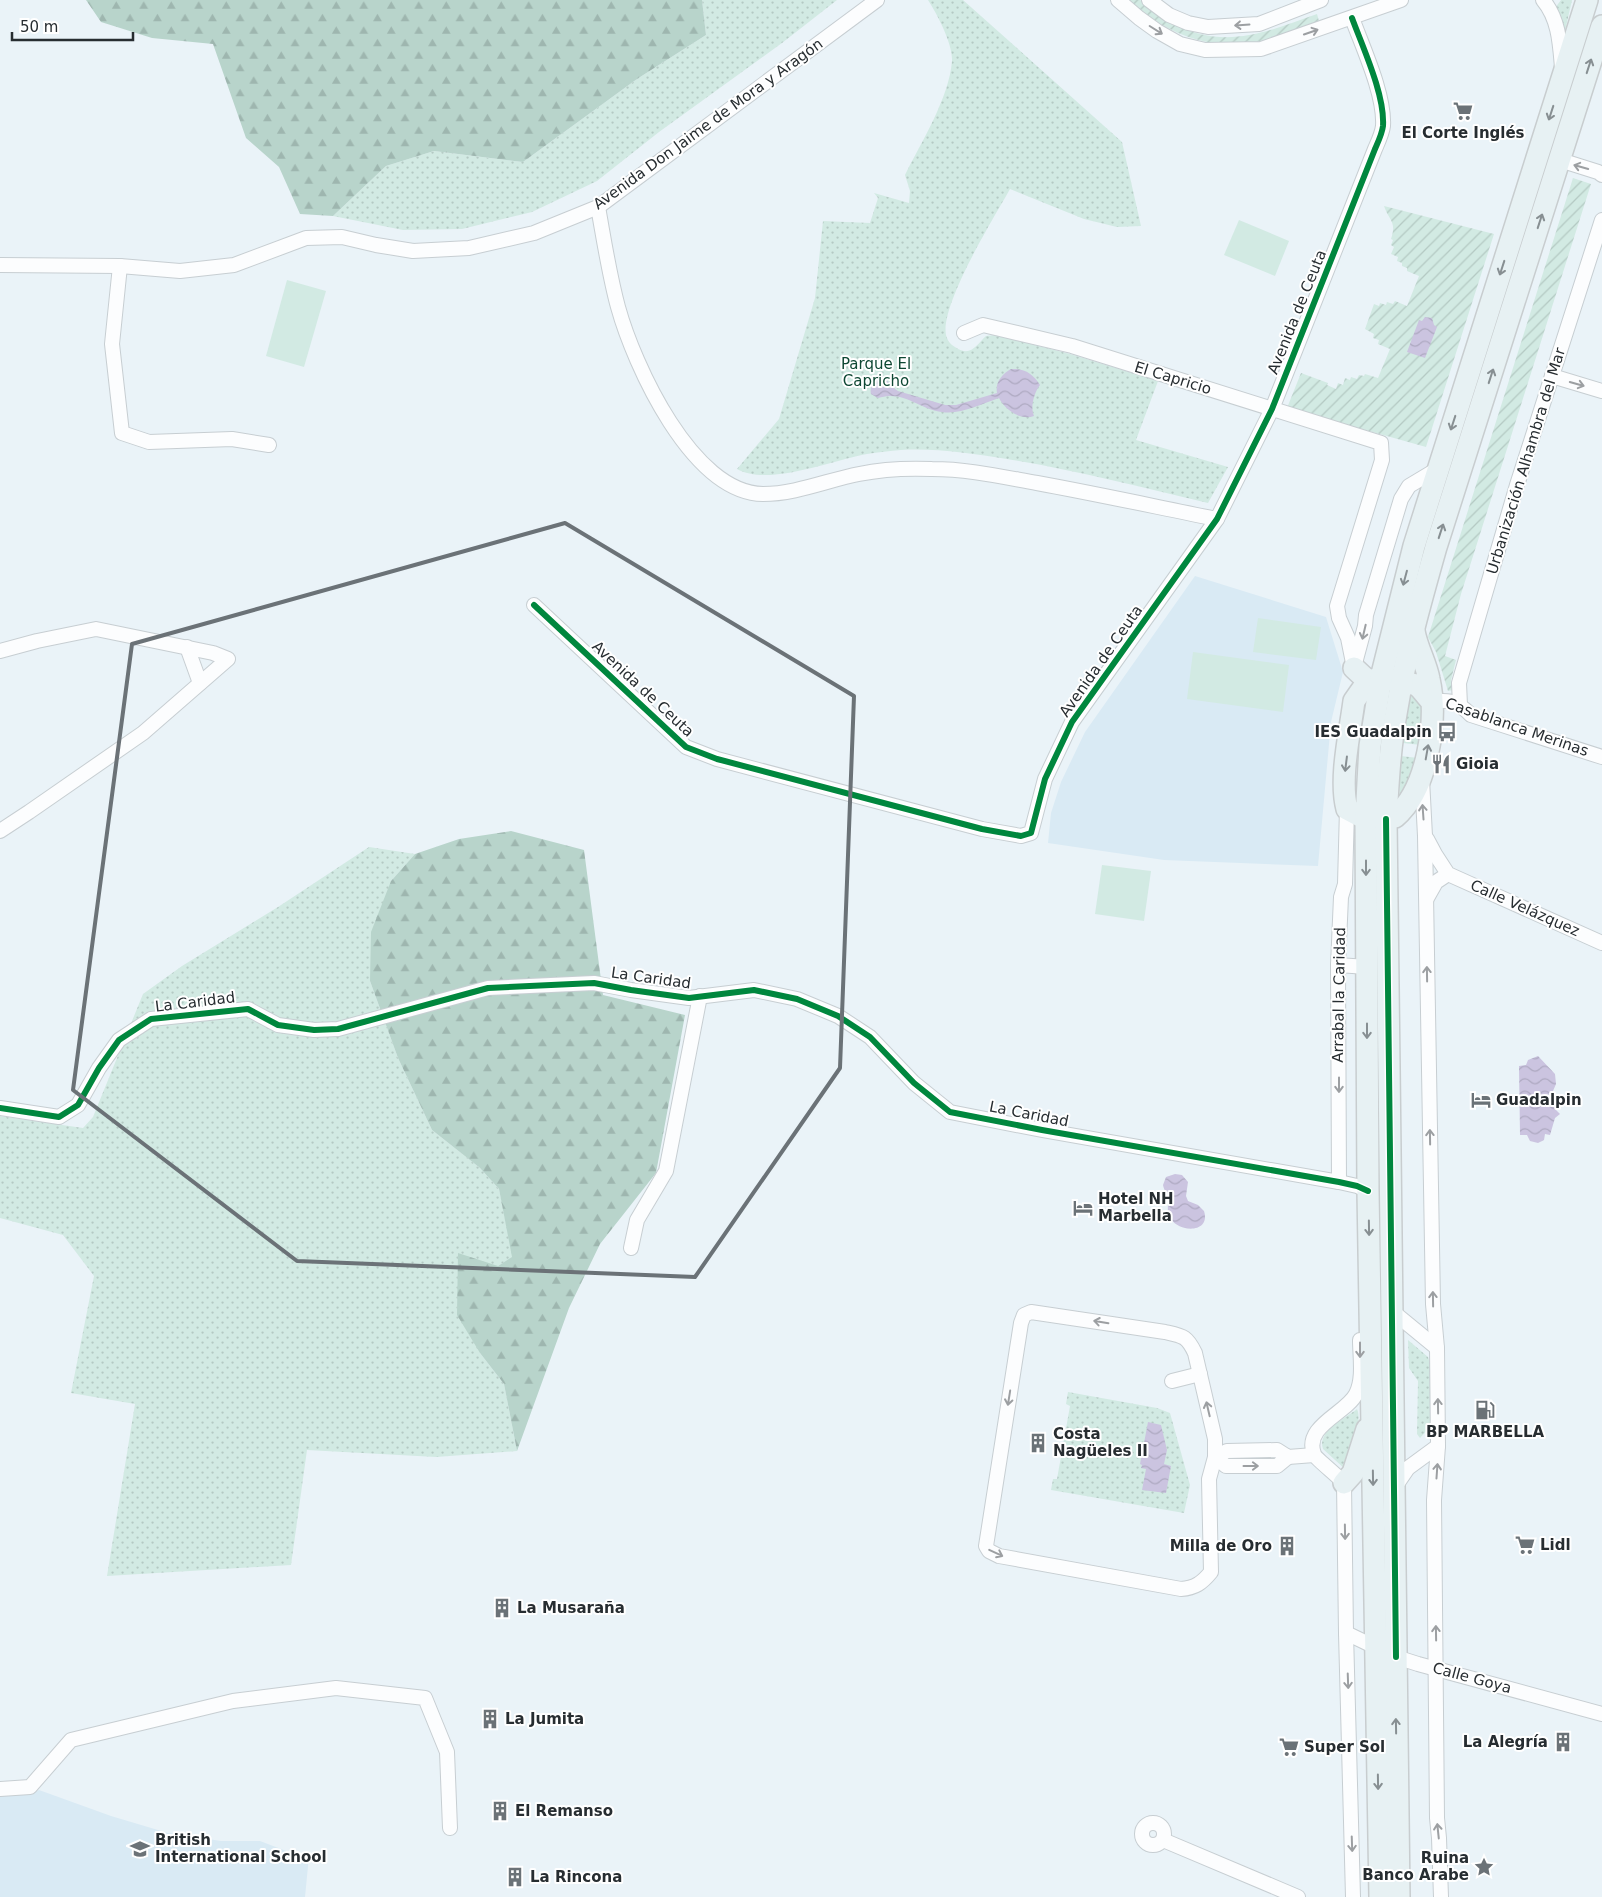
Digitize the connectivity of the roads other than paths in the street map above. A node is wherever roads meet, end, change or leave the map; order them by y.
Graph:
1 (877, 0) edge
2 (1118, 0) edge
3 (1149, 0) edge
4 (1321, 0) edge
5 (1401, 0) edge
6 (1543, 0) edge
7 (1587, 0) edge
8 (1352, 18) junction
9 (1602, 26) edge
10 (1562, 78) junction
11 (1560, 160) junction
12 (1602, 175) edge
13 (598, 207) junction
14 (1602, 220) edge
15 (0, 265) edge
16 (120, 266) junction
17 (964, 333) dead end
18 (1552, 376) junction
19 (1602, 391) edge
20 (1272, 409) junction
21 (269, 445) dead end
22 (1439, 468) junction
23 (1217, 519) junction
24 (534, 605) dead end
25 (1413, 628) junction
26 (187, 647) junction
27 (0, 651) edge
28 (1367, 676) junction
29 (1402, 682) junction
30 (200, 683) junction
31 (1431, 701) junction
32 (1460, 705) junction
33 (1602, 757) edge
34 (1422, 775) junction
35 (1347, 809) junction
36 (1376, 819) junction
37 (0, 831) edge
38 (1425, 836) junction
39 (1448, 874) junction
40 (1345, 884) junction
41 (1366, 896) junction
42 (1426, 899) junction
43 (1602, 943) edge
44 (1338, 965) junction
45 (1367, 967) junction
46 (700, 996) junction
47 (0, 1108) edge
48 (1339, 1182) junction
49 (1368, 1192) junction
50 (631, 1248) dead end
51 (1371, 1304) junction
52 (1392, 1311) junction
53 (1437, 1348) junction
54 (1200, 1374) junction
55 (1172, 1380) dead end
56 (1372, 1412) junction
57 (1438, 1446) junction
58 (1314, 1455) junction
59 (1215, 1457) junction
60 (1344, 1484) junction
61 (1394, 1488) junction
62 (1346, 1633) junction
63 (1376, 1646) junction
64 (1396, 1657) junction
65 (1436, 1668) junction
66 (1602, 1714) edge
67 (0, 1789) edge
68 (450, 1828) dead end
69 (1163, 1840) dead end
70 (1298, 1897) edge
71 (1353, 1897) edge
72 (1380, 1897) edge
73 (1399, 1897) edge
74 (1441, 1897) edge

1 - 13 street, Avenida Don Jaime de Mora y Aragón
2 -> 8 street
4 -> 3 street
5 - 8 street
6 - 10 street
7 - 10 main road
8 - 20 street, Avenida de Ceuta
11 -> 9 main road
10 -> 22 main road
12 -> 11 street
25 -> 11 main road
13 - 16 street, Avenida Don Jaime de Mora y Aragón
13 - 23 street
14 - 18 street, Urbanización Alhambra del Mar
15 - 16 street, Avenida Don Jaime de Mora y Aragón
16 - 21 street
17 - 20 street, El Capricio
18 -> 19 street
18 - 32 street, Urbanización Alhambra del Mar
20 - 23 street, Avenida de Ceuta
20 - 28 street, El Capricio
22 -> 28 main road
22 -> 28 street
23 - 24 street, Avenida de Ceuta
25 - 29 main road
25 - 31 main road
26 - 27 street
26 - 30 street
26 - 30 street
28 - 29 main road
28 -> 35 main road
28 - 36 main road
29 - 31 main road
29 - 36 main road
30 - 37 street
31 - 32 street, Casablanca Merinas
34 -> 31 main road
32 - 33 street, Casablanca Merinas
34 - 36 main road
38 -> 34 street
35 - 36 main road
35 - 40 street, Arrabal la Caridad
36 -> 41 main road
36 - 52 main road
38 - 39 street
38 - 42 street
39 - 42 street
39 - 43 street, Calle Velázquez
40 - 41 street
40 - 44 street, Arrabal la Caridad
41 - 45 main road
53 -> 42 street
44 - 45 street
44 -> 48 street, Arrabal la Caridad
45 -> 49 main road
46 - 47 street, La Caridad
46 - 48 street, La Caridad
46 - 50 street
48 - 49 street, La Caridad
49 -> 51 main road
51 - 56 main road
51 -> 58 street
52 - 53 street
52 - 61 main road
57 -> 53 street
54 - 55 street
59 -> 54 street
54 -> 59 street
56 - 60 main road
56 -> 63 main road
57 - 61 street
65 -> 57 street
58 - 59 street
58 - 60 street
60 -> 62 street
61 - 64 main road
62 - 63 street, Calle Goya
62 -> 71 street
63 - 64 street, Calle Goya
63 -> 72 main road
64 - 65 street, Calle Goya
73 -> 64 main road
65 - 66 street, Calle Goya
74 -> 65 street
67 - 68 street
69 - 70 street

